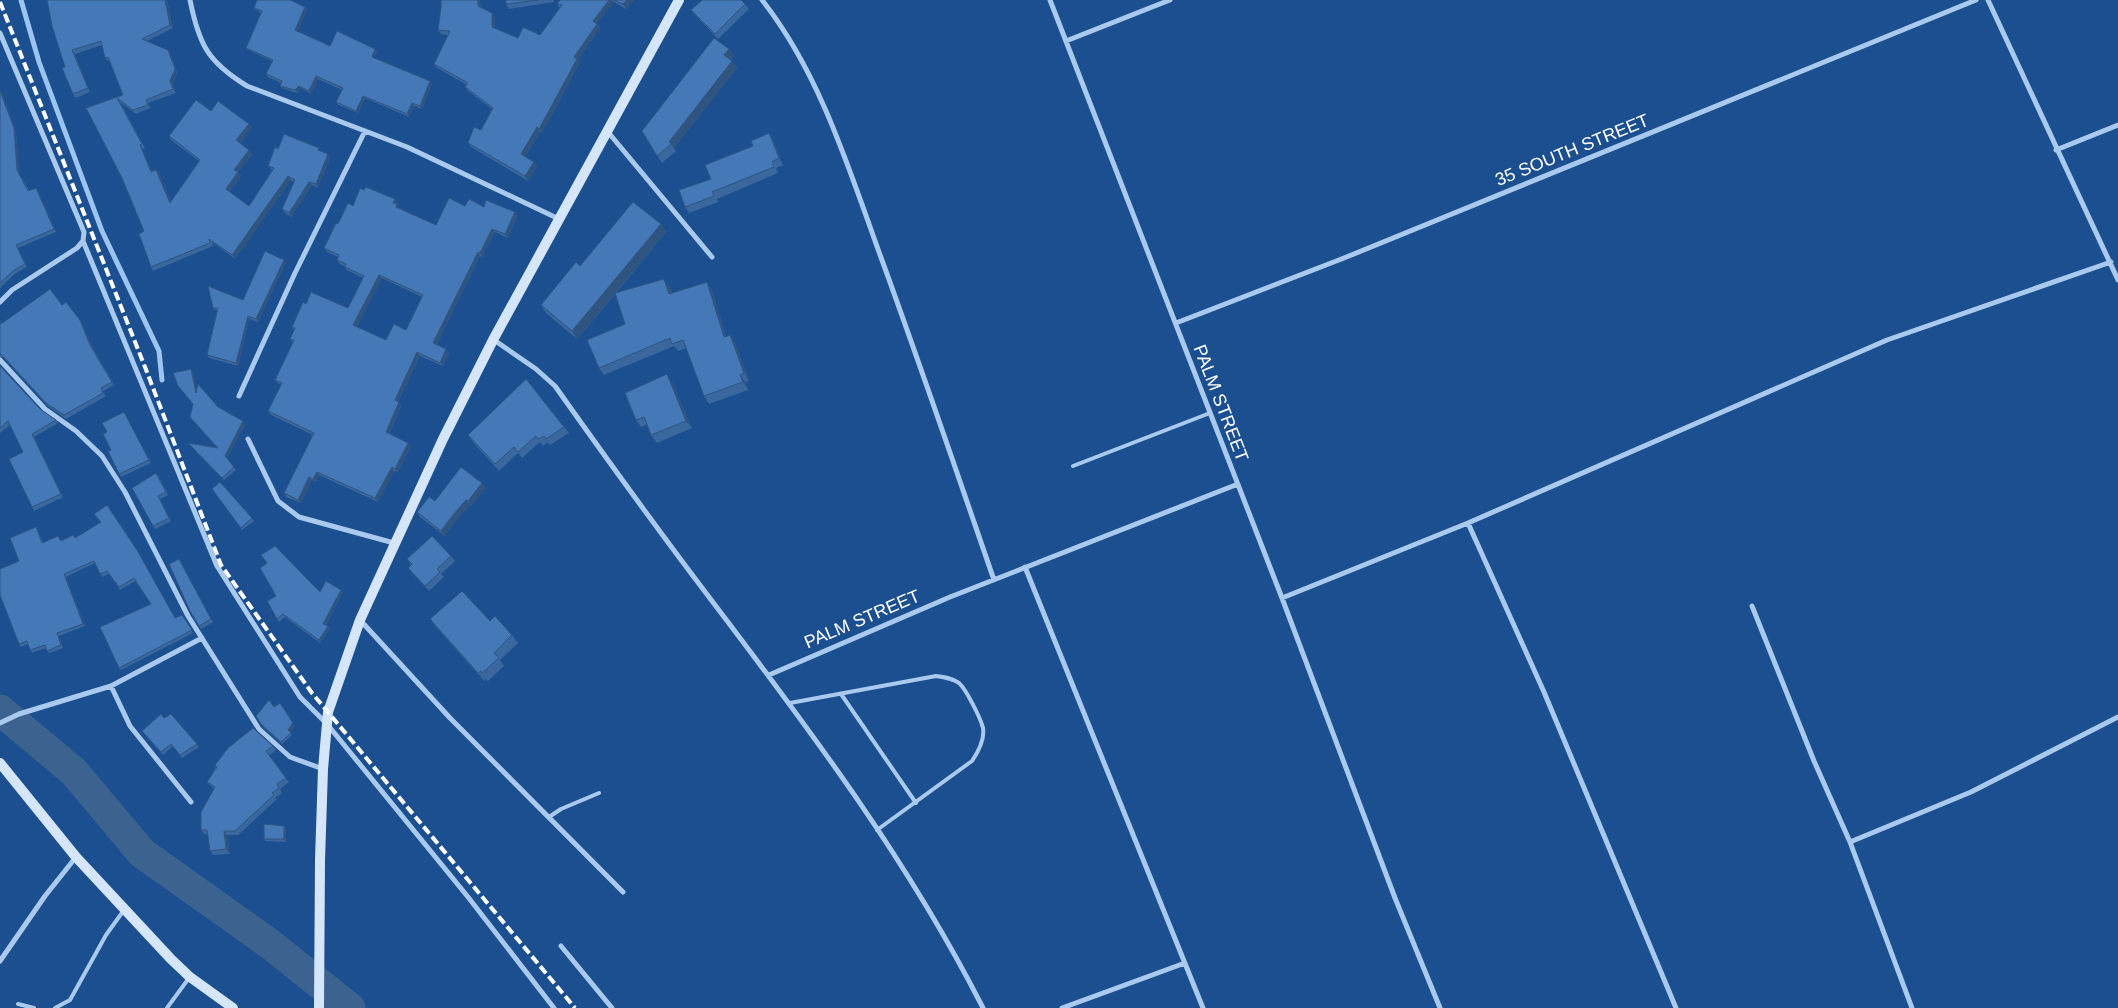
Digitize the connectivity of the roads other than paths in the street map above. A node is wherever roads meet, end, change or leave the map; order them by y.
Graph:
1 (190, 0) edge
2 (679, 0) edge
3 (762, 0) edge
4 (1050, 0) edge
5 (1170, 0) edge
6 (1976, 0) edge
7 (1988, 0) edge
8 (0, 33) edge
9 (1066, 41) junction
10 (2118, 126) edge
11 (365, 131) junction
12 (608, 132) junction
13 (2056, 150) junction
14 (559, 219) junction
15 (83, 241) junction
16 (712, 257) dead end
17 (2111, 262) junction
18 (2118, 280) edge
19 (0, 302) edge
20 (1176, 322) junction
21 (493, 340) junction
22 (0, 360) edge
23 (239, 396) dead end
24 (1210, 413) junction
25 (248, 438) dead end
26 (1073, 466) dead end
27 (1238, 484) junction
28 (1468, 523) junction
29 (394, 543) junction
30 (1025, 567) junction
31 (994, 580) junction
32 (1282, 598) junction
33 (1752, 606) dead end
34 (360, 620) junction
35 (202, 638) junction
36 (769, 675) junction
37 (110, 686) junction
38 (841, 694) junction
39 (790, 703) junction
40 (2118, 717) edge
41 (0, 723) edge
42 (327, 724) junction
43 (0, 763) edge
44 (323, 769) junction
45 (599, 793) dead end
46 (190, 802) dead end
47 (916, 803) junction
48 (549, 817) junction
49 (877, 830) junction
50 (1850, 842) junction
51 (76, 857) junction
52 (623, 892) dead end
53 (125, 909) junction
54 (561, 946) dead end
55 (0, 961) edge
56 (1185, 963) junction
57 (190, 977) junction
58 (18, 1004) dead end
59 (34, 1008) edge
60 (55, 1008) edge
61 (167, 1008) edge
62 (233, 1008) edge
63 (319, 1008) edge
64 (554, 1008) edge
65 (612, 1008) edge
66 (983, 1008) edge
67 (1062, 1008) edge
68 (1203, 1008) edge
69 (1440, 1008) edge
70 (1676, 1008) edge
71 (1912, 1008) edge

1 - 11 street
2 - 12 main road
3 - 31 street
4 - 9 street, PALM STREET
5 - 9 street
6 - 20 street, 35 SOUTH STREET
7 - 13 street
8 - 15 street
9 - 20 street, PALM STREET
10 - 13 street
11 - 14 street
11 - 23 street
12 - 14 main road
12 - 16 street
13 - 17 street
14 - 21 main road
15 - 19 street
15 - 42 street
17 - 18 street
17 - 28 street
20 - 24 street, PALM STREET
21 - 29 main road
21 - 36 street
22 - 35 street
24 - 26 lane
24 - 27 street, PALM STREET
25 - 29 street
27 - 30 street, PALM STREET
27 - 32 street
28 - 32 street
28 - 70 street
29 - 34 main road
30 - 31 street, PALM STREET
30 - 56 street
31 - 36 street, PALM STREET
32 - 69 street
33 - 50 street
34 - 42 main road
34 - 48 street
35 - 37 street
35 - 44 street
36 - 39 street
37 - 41 street
37 - 46 street
38 - 39 lane
38 - 47 lane
38 - 47 lane
39 - 49 street
40 - 50 street
42 - 44 main road
42 - 64 street
43 - 51 main road
44 - 63 main road
45 - 48 lane
47 - 49 lane
48 - 52 street
49 - 66 street
50 - 71 street
51 - 53 main road
51 - 55 street
53 - 57 main road
53 - 60 lane
54 - 65 street
56 - 67 street
56 - 68 street
57 - 61 lane
57 - 62 main road
58 - 59 lane

